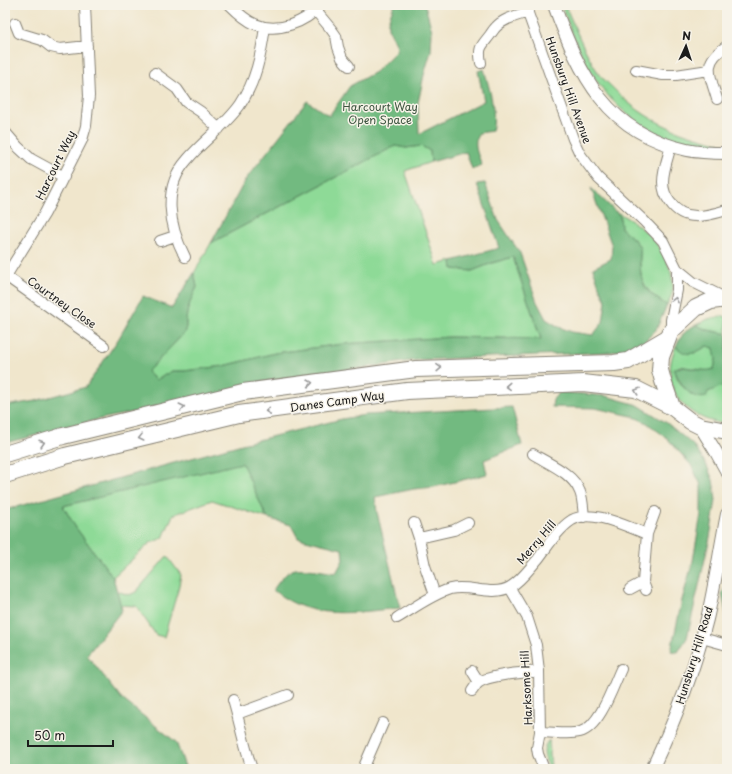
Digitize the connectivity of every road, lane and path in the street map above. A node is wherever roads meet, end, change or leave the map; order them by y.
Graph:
1 (85, 5) edge
2 (230, 5) edge
3 (554, 5) edge
4 (318, 8) edge
5 (526, 9) edge
6 (15, 23) dead end
7 (265, 27) junction
8 (87, 46) junction
9 (727, 46) edge
10 (481, 63) dead end
11 (349, 66) dead end
12 (636, 70) dead end
13 (709, 70) junction
14 (155, 73) dead end
15 (717, 99) dead end
16 (219, 129) junction
17 (5, 132) edge
18 (671, 146) junction
19 (727, 153) edge
20 (64, 177) junction
21 (727, 210) edge
22 (175, 236) junction
23 (160, 240) dead end
24 (184, 257) dead end
25 (677, 269) junction
26 (6, 276) edge
27 (727, 299) edge
28 (669, 334) junction
29 (104, 346) dead end
30 (672, 407) junction
31 (700, 426) junction
32 (727, 432) edge
33 (5, 454) edge
34 (533, 454) dead end
35 (727, 472) edge
36 (5, 475) edge
37 (655, 512) dead end
38 (727, 514) edge
39 (584, 517) junction
40 (414, 523) dead end
41 (468, 523) dead end
42 (647, 534) junction
43 (419, 538) junction
44 (510, 588) junction
45 (630, 589) dead end
46 (435, 596) junction
47 (397, 618) dead end
48 (702, 638) junction
49 (727, 645) edge
50 (621, 669) dead end
51 (472, 671) dead end
52 (539, 672) junction
53 (479, 682) junction
54 (472, 691) dead end
55 (288, 695) dead end
56 (233, 700) dead end
57 (237, 714) junction
58 (383, 723) dead end
59 (540, 732) junction
60 (252, 769) edge
61 (364, 769) edge
62 (544, 769) edge
63 (652, 769) edge

1 - 8 street, Harcourt Way
2 - 7 street
3 - 18 street
4 - 7 street
4 - 11 street
5 - 10 street
5 - 25 street, Hunsbury Hill Avenue
6 - 8 street
7 - 16 street
8 - 20 street, Harcourt Way
9 - 13 street
12 - 13 street
13 - 15 street
14 - 16 street
16 - 22 street
17 - 20 street
18 - 19 street
18 - 21 street
20 - 26 street, Harcourt Way
22 - 23 street
22 - 24 street
25 - 27 street, Hunsbury Hill Avenue
28 -> 25 street, Hunsbury Hill Avenue
26 - 29 street, Courtney Close
27 - 28 highway, Danes Camp Way
28 - 30 highway
33 -> 28 highway, Danes Camp Way
30 - 31 highway, Danes Camp Way
30 -> 36 highway, Danes Camp Way
31 - 32 highway, Danes Camp Way
31 - 35 street
34 - 39 street
37 - 42 street
38 - 48 street, Hunsbury Hill Road
39 - 42 street, Merry Hill
39 - 44 street, Merry Hill
40 - 43 street
41 - 43 street
42 - 45 street
43 - 46 street
44 - 46 street
44 - 52 street, Harksome Hill
46 - 47 street
48 - 49 street
48 - 63 street, Hunsbury Hill Road
50 - 59 street
51 - 53 street
52 - 53 street
52 - 59 street, Harksome Hill
53 - 54 street
55 - 57 street
56 - 57 street
57 - 60 street
58 - 61 street
59 - 62 street, Harksome Hill

